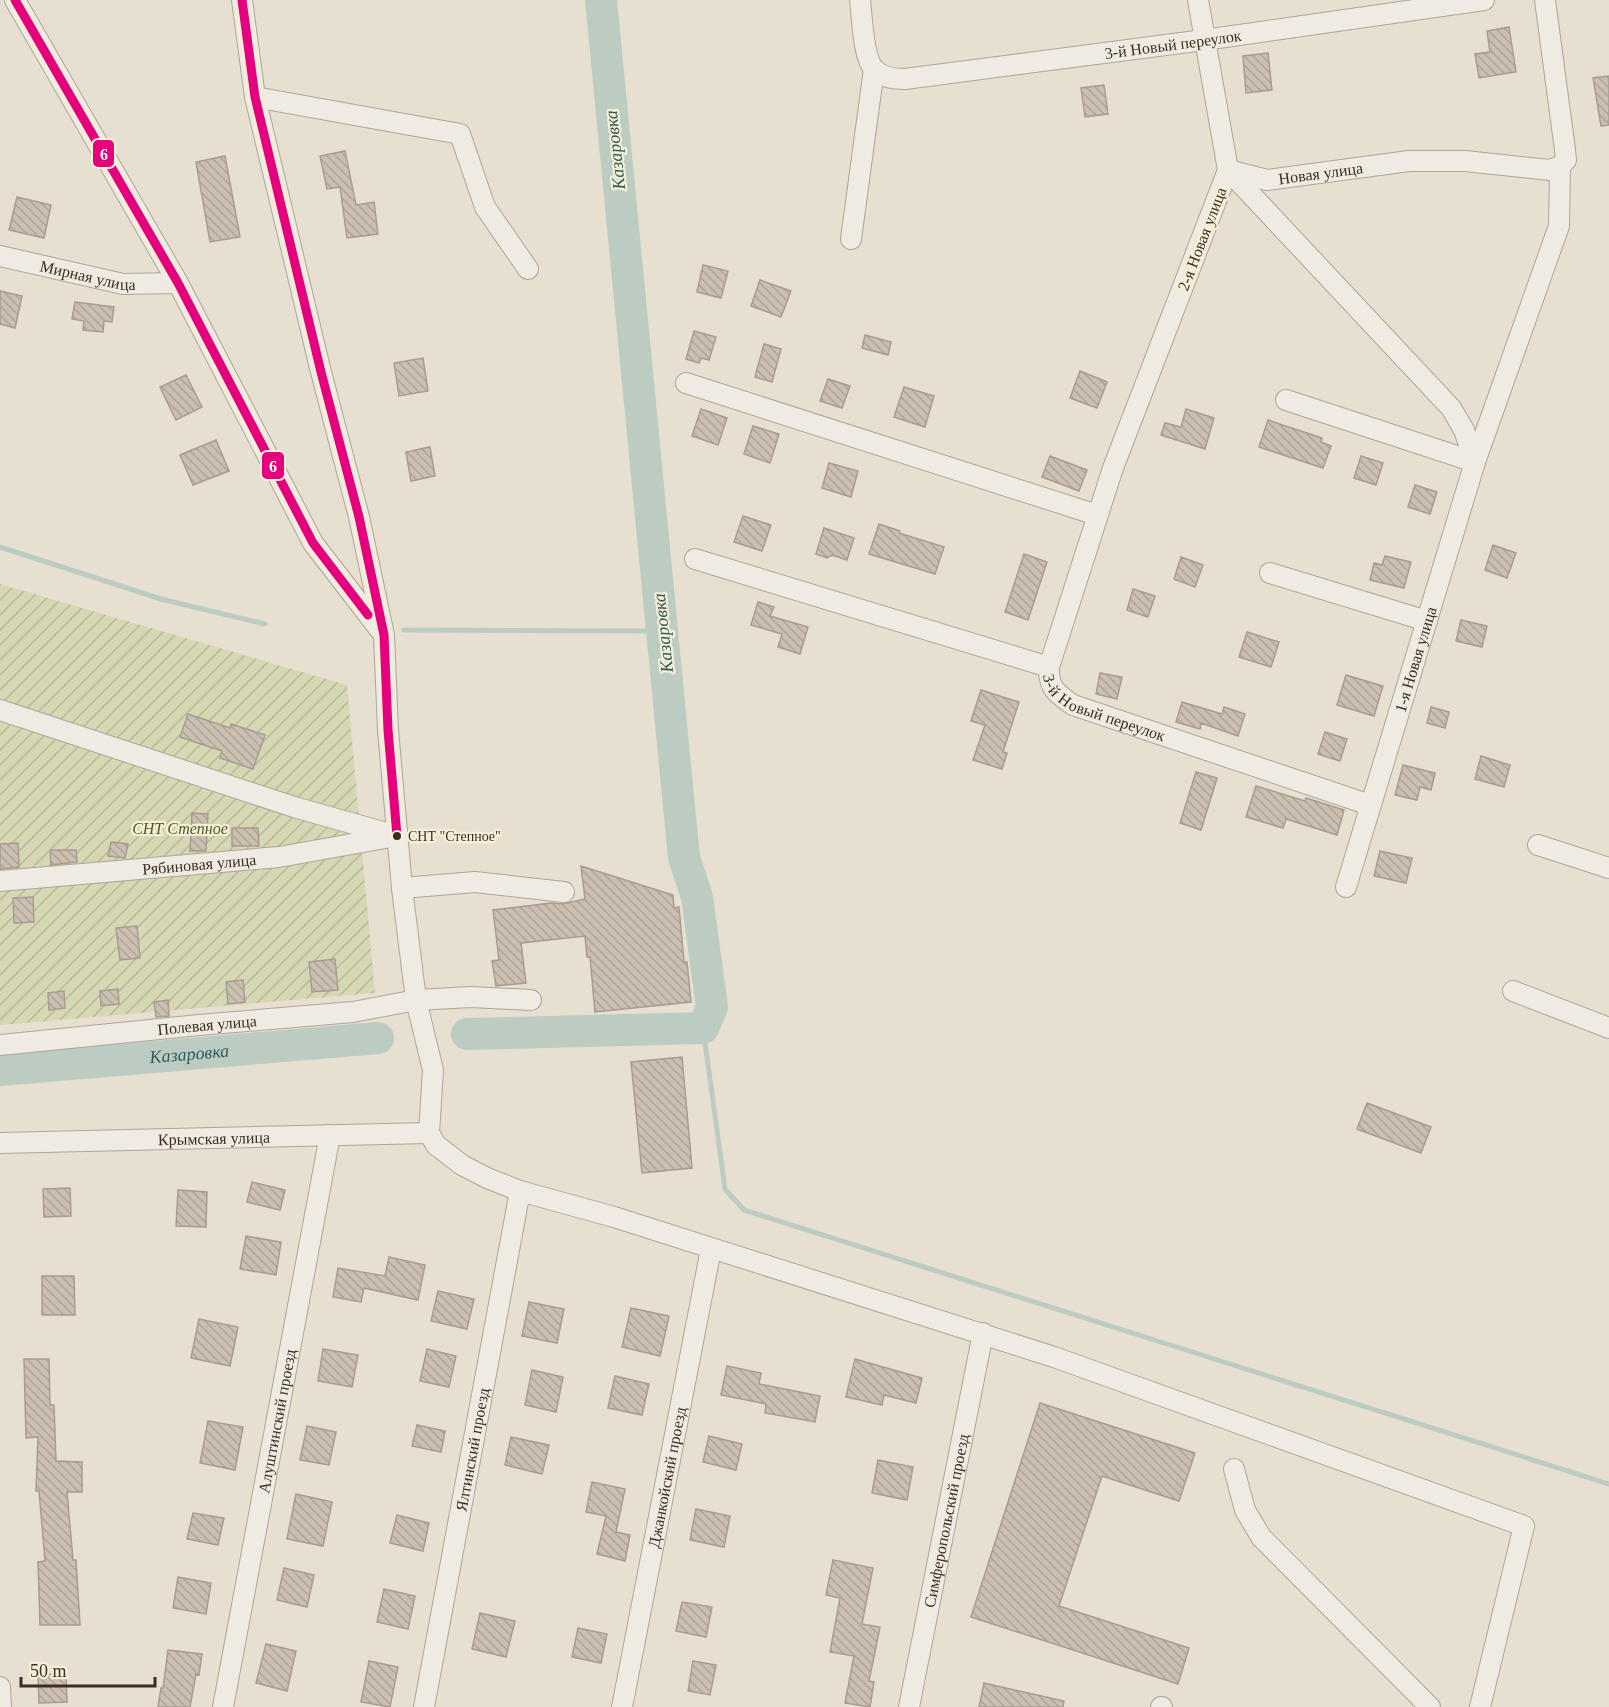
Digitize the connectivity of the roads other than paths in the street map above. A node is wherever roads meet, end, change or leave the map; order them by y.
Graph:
1 (15, 0) edge
2 (242, 0) edge
3 (860, 0) edge
4 (1198, 0) edge
5 (1485, 0) edge
6 (1545, 0) edge
7 (1204, 40) junction
8 (871, 65) junction
9 (255, 97) junction
10 (1560, 166) junction
11 (1228, 170) junction
12 (851, 239) dead end
13 (0, 256) edge
14 (528, 269) dead end
15 (178, 283) junction
16 (686, 383) dead end
17 (1286, 400) dead end
18 (1475, 462) junction
19 (1113, 468) joint
20 (1097, 515) junction
21 (695, 559) dead end
22 (1270, 573) dead end
23 (1427, 621) junction
24 (384, 635) junction
25 (1049, 667) junction
26 (0, 710) edge
27 (1370, 805) junction
28 (397, 836) junction
29 (1538, 845) dead end
30 (1609, 868) edge
31 (0, 881) edge
32 (1346, 887) dead end
33 (402, 888) junction
34 (564, 892) dead end
35 (1513, 991) dead end
36 (416, 1000) junction
37 (531, 1000) dead end
38 (1609, 1028) edge
39 (0, 1045) edge
40 (429, 1133) junction
41 (330, 1135) junction
42 (0, 1143) edge
43 (520, 1191) junction
44 (711, 1249) junction
45 (983, 1333) junction
46 (1234, 1469) dead end
47 (0, 1687) edge
48 (1, 1707) edge
49 (223, 1707) edge
50 (424, 1707) edge
51 (622, 1707) edge
52 (909, 1707) edge
53 (1430, 1707) edge
54 (1480, 1707) edge

1 - 15 street
2 - 9 street
3 - 8 street
4 - 7 street, 2-я Новая улица
5 - 7 street, 3-й Новый переулок
6 - 10 street
7 - 8 street, 3-й Новый переулок
7 - 11 street, 2-я Новая улица
8 - 12 street
9 - 14 street
9 - 24 street
10 - 11 street, Новая улица
10 - 18 street, 1-я Новая улица
11 - 18 street
11 - 19 street, 2-я Новая улица
13 - 15 street, Мирная улица
15 - 24 street
16 - 20 street
17 - 18 street
18 - 23 street, 1-я Новая улица
19 - 20 street, 3-й Новый переулок
20 - 25 street, 3-й Новый переулок
21 - 25 street
22 - 23 street
23 - 27 street, 1-я Новая улица
24 - 28 street
25 - 27 street, 3-й Новый переулок
26 - 28 street
27 - 32 street, 1-я Новая улица
28 - 31 street, Рябиновая улица
28 - 33 street
29 - 30 street
33 - 34 street
33 - 36 street
35 - 38 street
36 - 37 street, Полевая улица
36 - 39 street, Полевая улица
36 - 40 street
40 - 41 street, Крымская улица
40 - 43 street
41 - 42 street, Крымская улица
41 - 49 street, Алуштинский проезд
43 - 44 street
43 - 50 street, Ялтинский проезд
44 - 45 street
44 - 51 street, Джанкойский проезд
45 - 52 street, Симферопольский проезд
45 - 54 street
46 - 53 street
47 - 48 street

